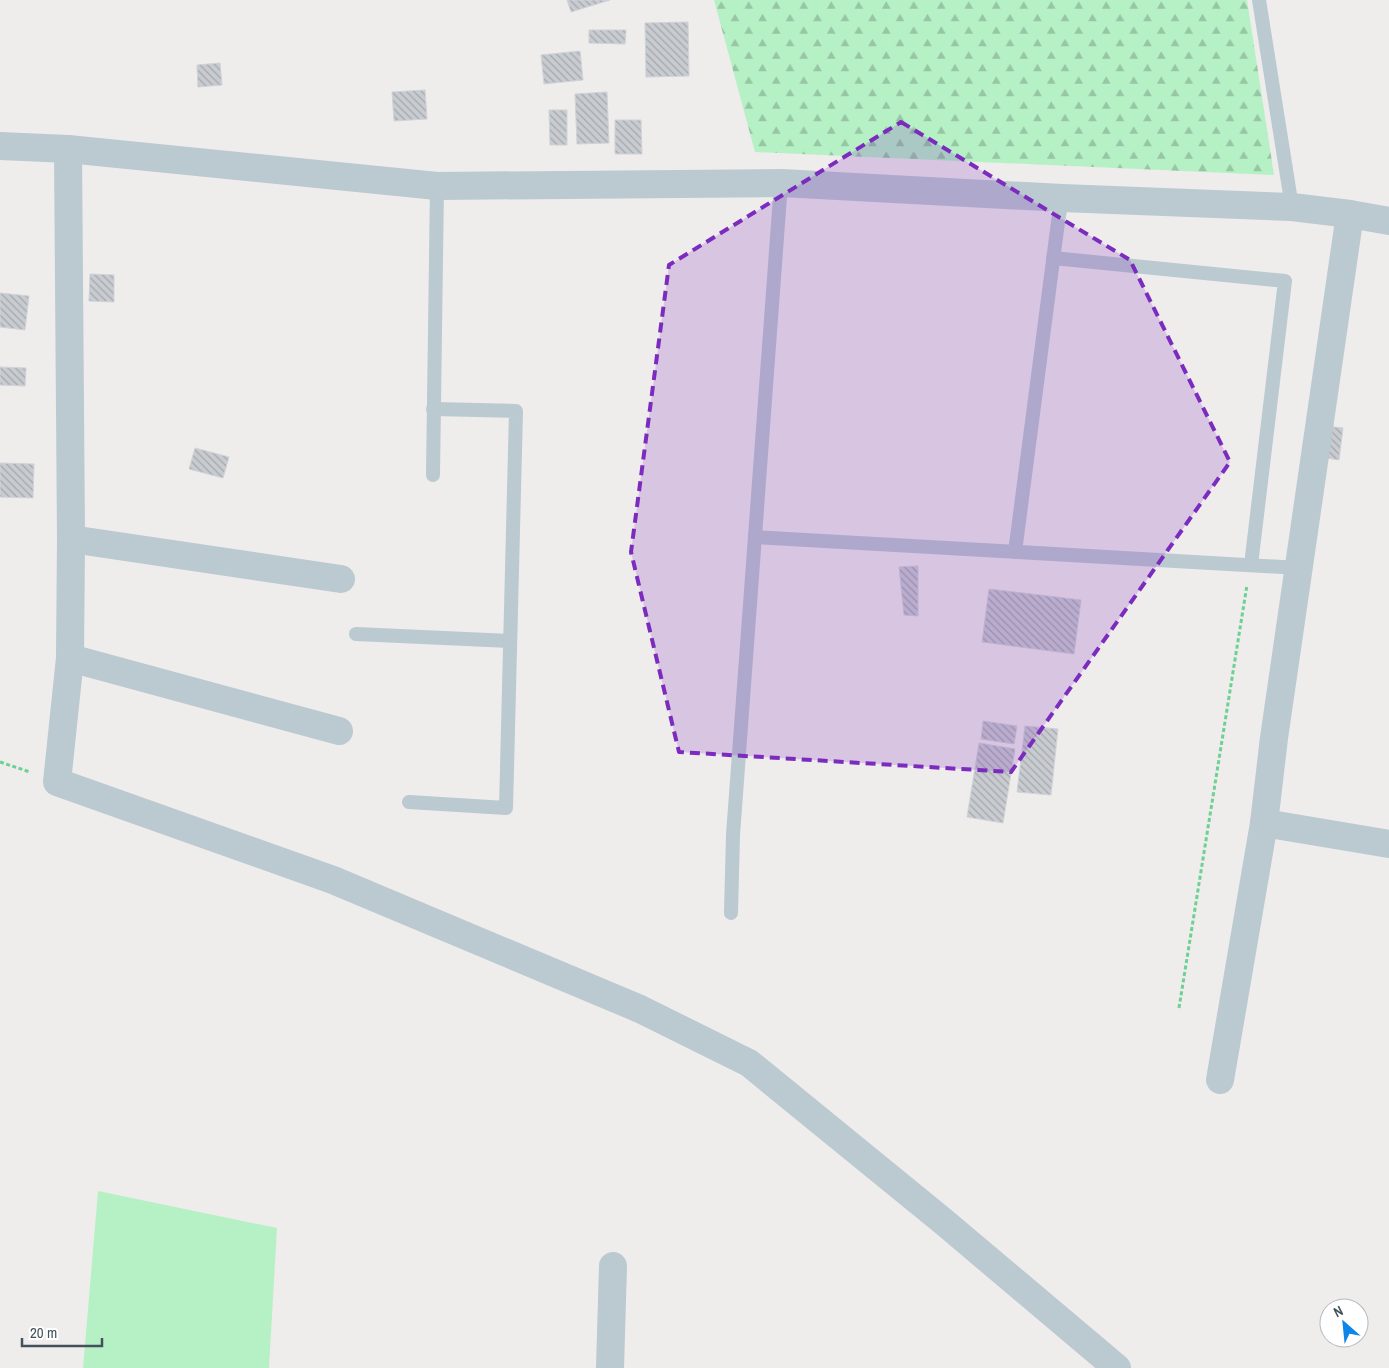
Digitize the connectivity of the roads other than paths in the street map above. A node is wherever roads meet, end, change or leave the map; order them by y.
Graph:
1 (1259, 0) edge
2 (0, 146) edge
3 (68, 149) junction
4 (781, 183) junction
5 (437, 186) junction
6 (1062, 198) junction
7 (1292, 207) junction
8 (1350, 214) junction
9 (1389, 221) edge
10 (1053, 258) junction
11 (433, 410) junction
12 (432, 475) dead end
13 (755, 537) junction
14 (71, 539) junction
15 (1015, 552) junction
16 (1251, 565) junction
17 (1299, 568) junction
18 (342, 579) dead end
19 (356, 634) dead end
20 (510, 641) junction
21 (70, 658) junction
22 (339, 731) dead end
23 (409, 802) dead end
24 (1264, 823) junction
25 (1389, 844) edge
26 (731, 913) dead end
27 (1220, 1080) dead end
28 (613, 1266) dead end
29 (610, 1368) edge
30 (1117, 1368) edge

1 - 7 lane
2 - 3 street
3 - 5 street
3 - 14 street
4 - 5 street
4 - 6 street
4 - 13 lane
5 - 11 lane
6 - 7 street
6 - 10 lane
7 - 8 street
8 - 9 street
8 - 17 street
10 - 15 lane
10 - 16 lane
11 - 12 lane
11 - 20 lane
13 - 15 lane
13 - 26 lane
14 - 18 street
14 - 21 street
15 - 16 lane
16 - 17 lane
17 - 24 street
19 - 20 lane
20 - 23 lane
21 - 22 street
21 - 30 street
24 - 25 street
24 - 27 street
28 - 29 street

